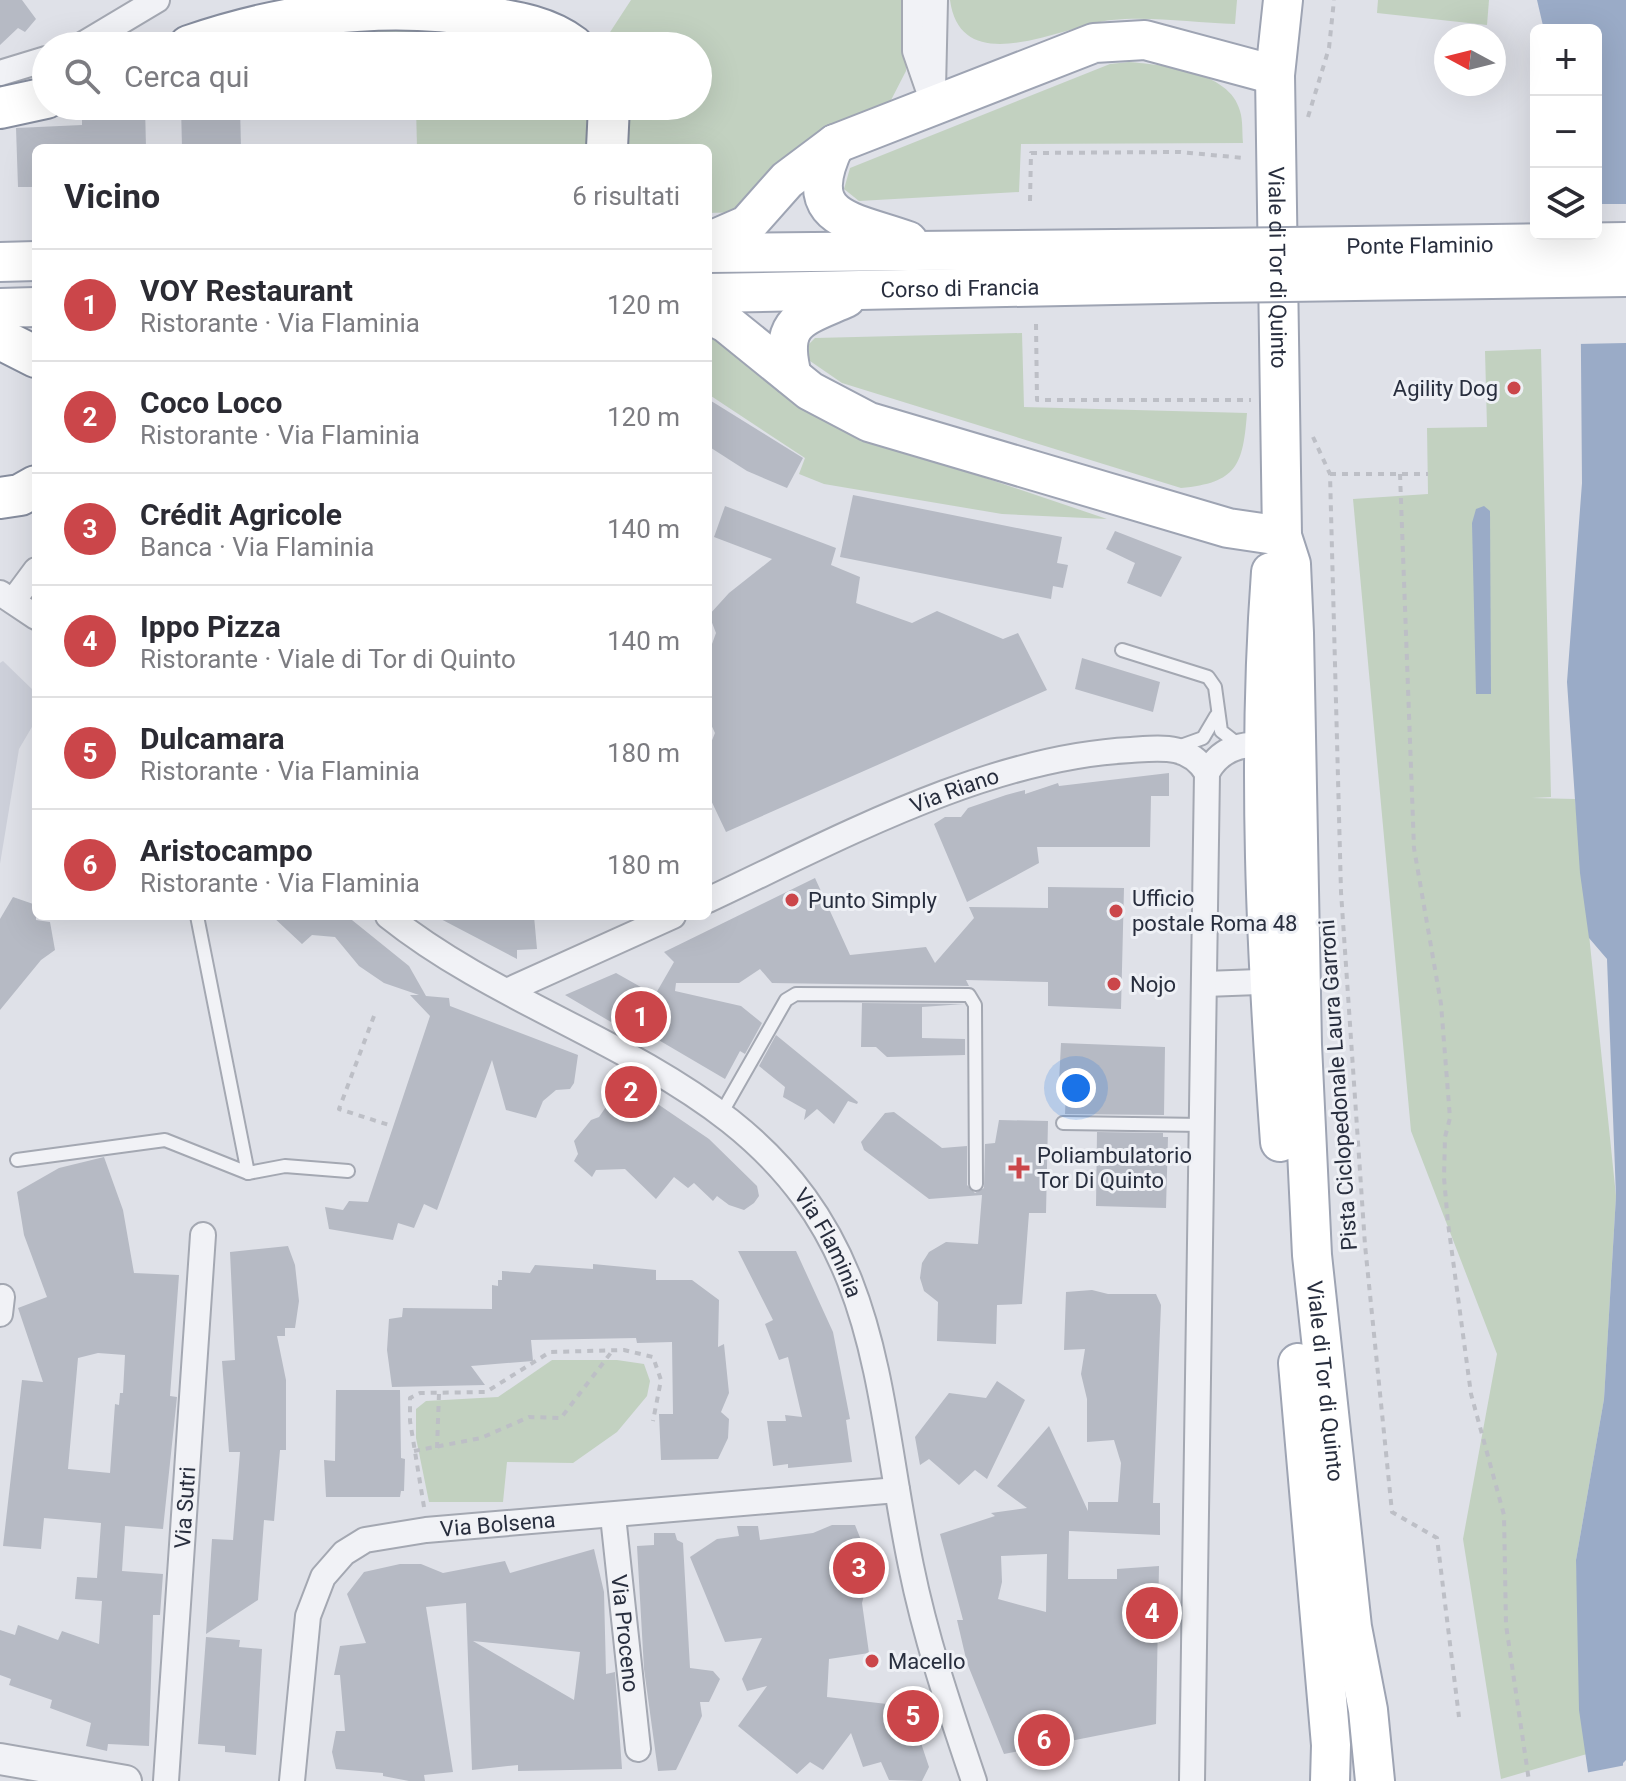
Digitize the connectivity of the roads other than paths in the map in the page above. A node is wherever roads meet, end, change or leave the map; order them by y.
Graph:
1 (157, 0) edge
2 (915, 0) edge
3 (935, 0) edge
4 (1283, 0) edge
5 (103, 32) edge
6 (241, 32) edge
7 (549, 32) edge
8 (32, 63) edge
9 (0, 73) edge
10 (1275, 75) junction
11 (32, 101) edge
12 (933, 103) junction
13 (0, 108) edge
14 (608, 120) edge
15 (607, 144) edge
16 (835, 144) junction
17 (712, 240) edge
18 (1626, 242) edge
19 (933, 250) junction
20 (712, 253) edge
21 (32, 261) edge
22 (0, 262) edge
23 (1213, 266) junction
24 (1626, 277) edge
25 (861, 291) junction
26 (712, 293) edge
27 (32, 307) edge
28 (0, 308) edge
29 (712, 316) edge
30 (0, 339) edge
31 (32, 355) edge
32 (792, 376) junction
33 (1282, 536) junction
34 (32, 574) edge
35 (6, 597) edge
36 (32, 614) edge
37 (1122, 650) dead end
38 (1216, 716) junction
39 (1252, 745) junction
40 (1171, 748) junction
41 (1207, 773) junction
42 (712, 898) edge
43 (198, 920) edge
44 (393, 920) edge
45 (664, 920) edge
46 (1299, 926) junction
47 (1284, 981) junction
48 (1205, 984) junction
49 (509, 990) junction
50 (721, 1114) junction
51 (1063, 1123) dead end
52 (1203, 1125) junction
53 (17, 1160) dead end
54 (348, 1171) dead end
55 (248, 1173) junction
56 (976, 1184) dead end
57 (203, 1235) dead end
58 (897, 1490) junction
59 (613, 1516) junction
60 (638, 1749) dead end
61 (0, 1759) edge
62 (126, 1781) edge
63 (166, 1781) edge
64 (292, 1781) edge
65 (974, 1781) edge
66 (1192, 1781) edge
67 (1330, 1781) edge
68 (1375, 1781) edge

1 - 5 street
2 - 12 street
3 - 12 street
4 - 10 main road, Viale di Tor di Quinto
6 - 7 highway
8 - 9 street
10 - 12 main road
10 - 33 main road, Viale di Tor di Quinto
11 - 13 highway
12 - 16 main road
14 - 15 highway
16 - 17 main road
16 - 19 main road
18 - 23 main road, Ponte Flaminio, bridge
19 - 20 main road, Corso di Francia
19 - 23 main road, Corso di Francia
21 - 22 main road
23 - 24 main road, Ponte Flaminio, bridge
23 - 25 main road, Corso di Francia
25 - 26 main road, Corso di Francia
25 - 32 main road
27 - 28 main road
29 - 32 main road
30 - 31 highway
32 - 33 main road
33 - 39 main road, Viale di Tor di Quinto
33 - 46 main road, Viale di Tor di Quinto
34 - 35 street
35 - 36 street
37 - 38 lane
38 - 39 lane
38 - 40 lane
39 - 41 street
39 - 46 street, Viale di Tor di Quinto
39 - 47 main road, Viale di Tor di Quinto
40 - 41 street
40 - 42 street, Via Riano
41 - 48 street
43 - 55 lane
44 - 49 street, Via Flaminia
45 - 49 street
46 - 47 main road, Viale di Tor di Quinto
47 - 48 street
47 - 67 main road, Viale di Tor di Quinto
47 - 68 main road, Viale di Tor di Quinto
48 - 52 street
49 - 50 street, Via Flaminia
50 - 56 lane
50 - 58 street, Via Flaminia
51 - 52 lane
52 - 66 street
53 - 55 lane
54 - 55 lane
57 - 63 street, Via Sutri
58 - 59 street, Via Bolsena
58 - 65 street, Via Flaminia
59 - 60 street, Via Proceno
59 - 64 street, Via Bolsena
61 - 62 street

